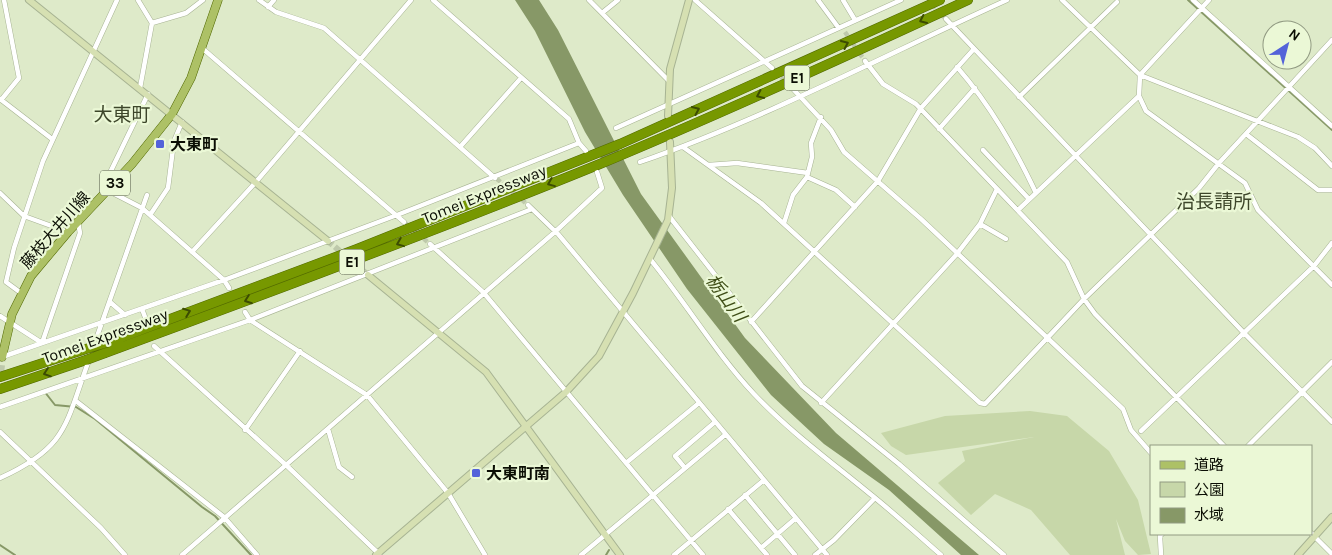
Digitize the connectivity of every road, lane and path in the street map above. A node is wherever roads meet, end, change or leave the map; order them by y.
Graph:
1 (4, 0) edge
2 (29, 0) edge
3 (117, 0) edge
4 (138, 0) edge
5 (203, 0) edge
6 (218, 0) edge
7 (259, 0) edge
8 (274, 0) edge
9 (411, 0) edge
10 (433, 0) edge
11 (589, 0) edge
12 (618, 0) edge
13 (689, 0) edge
14 (695, 0) edge
15 (818, 0) edge
16 (843, 0) edge
17 (902, 0) edge
18 (940, 0) edge
19 (968, 0) edge
20 (1007, 0) edge
21 (1062, 0) edge
22 (1193, 0) edge
23 (1209, 0) edge
24 (1117, 2) dead end
25 (268, 7) junction
26 (1201, 10) junction
27 (602, 13) junction
28 (946, 19) tunnel mouth
29 (855, 20) junction
30 (152, 23) junction
31 (951, 26) junction
32 (839, 27) junction
33 (1090, 29) junction
34 (845, 32) tunnel mouth
35 (1332, 40) edge
36 (202, 48) junction
37 (973, 50) junction
38 (93, 51) junction
39 (361, 59) junction
40 (764, 61) junction
41 (864, 61) tunnel mouth
42 (868, 66) junction
43 (957, 67) junction
44 (772, 68) tunnel mouth
45 (1140, 75) junction
46 (521, 78) junction
47 (668, 80) junction
48 (140, 88) junction
49 (975, 88) junction
50 (1288, 89) junction
51 (794, 90) tunnel mouth
52 (148, 94) junction
53 (799, 96) junction
54 (1139, 96) junction
55 (1019, 98) junction
56 (1, 100) edge
57 (667, 105) junction
58 (921, 108) junction
59 (172, 114) junction
60 (668, 116) dead end
61 (820, 117) junction
62 (1259, 120) junction
63 (182, 122) junction
64 (1332, 126) edge
65 (616, 128) dead end
66 (299, 129) junction
67 (939, 129) junction
68 (1246, 134) junction
69 (52, 139) junction
70 (670, 142) dead end
71 (579, 143) junction
72 (460, 147) junction
73 (683, 148) junction
74 (983, 150) dead end
75 (670, 152) junction
76 (589, 153) junction
77 (1076, 158) junction
78 (640, 162) dead end
79 (1219, 163) junction
80 (708, 165) junction
81 (1332, 166) edge
82 (597, 169) junction
83 (808, 175) junction
84 (495, 178) junction
85 (878, 181) junction
86 (256, 183) junction
87 (997, 189) junction
88 (107, 190) junction
89 (1332, 190) edge
90 (0, 193) edge
91 (1036, 193) junction
92 (147, 195) dead end
93 (1030, 199) junction
94 (855, 207) junction
95 (142, 208) junction
96 (1018, 210) junction
97 (150, 215) junction
98 (397, 215) junction
99 (24, 216) junction
100 (668, 218) junction
101 (78, 222) junction
102 (404, 222) tunnel mouth
103 (784, 223) junction
104 (980, 224) junction
105 (556, 231) junction
106 (68, 232) junction
107 (1152, 236) junction
108 (1006, 239) dead end
109 (328, 241) junction
110 (1332, 243) edge
111 (430, 244) tunnel mouth
112 (435, 249) junction
113 (815, 251) junction
114 (192, 252) junction
115 (956, 255) junction
116 (651, 258) junction
117 (1314, 266) junction
118 (368, 275) junction
119 (224, 280) junction
120 (1332, 285) edge
121 (229, 288) dead end
122 (483, 292) junction
123 (21, 294) junction
124 (1084, 300) junction
125 (110, 302) junction
126 (142, 309) junction
127 (245, 312) dead end
128 (623, 312) junction
129 (125, 315) junction
130 (0, 316) edge
131 (145, 317) dead end
132 (250, 320) junction
133 (9, 321) junction
134 (751, 322) junction
135 (893, 323) junction
136 (102, 324) junction
137 (439, 332) junction
138 (1244, 333) junction
139 (1048, 339) junction
140 (42, 343) junction
141 (154, 346) dead end
142 (300, 351) junction
143 (159, 352) junction
144 (1, 354) edge
145 (1332, 362) edge
146 (0, 377) edge
147 (82, 377) junction
148 (4, 388) edge
149 (566, 392) junction
150 (1302, 392) junction
151 (366, 395) junction
152 (1175, 398) junction
153 (76, 401) junction
154 (699, 403) junction
155 (821, 403) junction
156 (0, 407) edge
157 (715, 422) junction
158 (1332, 422) edge
159 (527, 425) junction
160 (328, 429) junction
161 (245, 430) junction
162 (1141, 431) dead end
163 (0, 432) edge
164 (725, 435) junction
165 (1223, 445) edge
166 (1249, 445) edge
167 (1150, 452) edge
168 (33, 462) junction
169 (626, 463) junction
170 (286, 465) junction
171 (685, 468) junction
172 (352, 477) dead end
173 (0, 478) edge
174 (764, 480) junction
175 (448, 493) junction
176 (652, 495) junction
177 (745, 495) junction
178 (875, 498) junction
179 (728, 509) junction
180 (1332, 517) edge
181 (224, 518) junction
182 (796, 518) junction
183 (607, 534) junction
184 (777, 534) junction
185 (1312, 534) edge
186 (1161, 535) edge
187 (1311, 535) edge
188 (691, 540) junction
189 (822, 549) junction
190 (763, 551) edge
191 (378, 554) edge
192 (1332, 554) edge
193 (125, 555) edge
194 (182, 555) edge
195 (257, 555) edge
196 (485, 555) edge
197 (580, 555) edge
198 (620, 555) edge
199 (674, 555) edge
200 (703, 555) edge
201 (758, 555) edge
202 (794, 555) edge
203 (815, 555) edge
204 (827, 555) edge
205 (941, 555) edge
206 (1004, 555) edge
207 (1161, 555) edge
208 (1298, 555) edge

1 - 56 street
2 - 38 street
3 - 38 street
4 - 30 street
5 - 30 street
6 - 36 main road, 藤枝大井川線 / 33
7 - 25 street
8 - 25 street
9 - 39 street
10 - 46 street
11 - 27 street
12 - 27 street
13 - 47 street
14 - 40 street
15 - 32 street
16 - 29 street
17 - 29 street
76 -> 18 highway, Tomei Expressway / E1
19 -> 82 highway, Tomei Expressway / E1
20 - 31 street
21 - 33 street
22 - 26 street
23 - 26 street
24 - 33 street
25 - 39 street
26 - 45 street
26 - 50 street
27 - 47 street
28 - 31 street
29 - 32 street
30 - 48 street
31 - 37 street
31 - 42 street
32 - 34 street
32 - 40 street
33 - 45 street
33 - 55 street
35 - 50 street
36 - 59 main road, 藤枝大井川線 / 33
36 - 66 street
37 - 43 street
37 - 55 street
38 - 48 street
38 - 69 street
39 - 66 street
39 - 72 street
40 - 44 street
40 - 57 street
41 - 42 street
42 - 53 street
42 - 58 street
43 - 49 street
43 - 58 street
45 - 54 street
45 - 62 street
46 - 71 street
46 - 72 street
47 - 57 street
48 - 52 street
49 - 67 street
49 - 91 street
50 - 62 street
50 - 64 street
51 - 53 street
52 - 59 street
52 - 88 street
53 - 61 street
53 - 73 street
54 - 77 street
54 - 79 street
55 - 77 street
56 - 69 street
57 - 60 street
57 - 65 street
58 - 67 street
58 - 85 street
59 - 63 street
59 - 88 main road, 藤枝大井川線 / 33
61 - 83 street
61 - 85 street
62 - 68 street
62 - 81 street
63 - 86 street
63 - 97 street
66 - 86 street
66 - 98 street
67 - 87 street
68 - 79 street
68 - 89 street
69 - 99 street
70 - 75 street
71 - 76 street
71 - 84 street
72 - 84 street
73 - 75 street
73 - 80 street
74 - 93 street
75 - 78 street
75 - 100 street
146 -> 76 highway, Tomei Expressway / E1, bridge
77 - 91 street
77 - 107 street
79 - 107 street
79 - 117 street
80 - 83 street
80 - 103 street
82 - 105 street
82 -> 148 highway, Tomei Expressway / E1, bridge
83 - 94 street
83 - 103 street
84 - 98 street
85 - 94 street
85 - 115 street
86 - 109 street
86 - 114 street
87 - 96 street
87 - 104 street
88 - 95 street
88 - 101 main road, 藤枝大井川線 / 33
90 - 99 street
91 - 93 street
92 - 95 street
93 - 96 street
94 - 113 street
95 - 97 street
95 - 125 street
96 - 124 street
97 - 114 street
98 - 102 street
98 - 109 street
99 - 106 street
99 - 123 street
100 - 116 street
100 - 134 street
101 - 106 main road, 藤枝大井川線 / 33
101 - 140 street
103 - 113 street
104 - 108 street
104 - 115 street
105 - 112 street
105 - 122 street
105 - 128 street
106 - 123 main road, 藤枝大井川線 / 33
107 - 124 street
107 - 138 street
109 - 119 street
110 - 117 street
111 - 112 street
112 - 118 street
112 - 122 street
113 - 134 street
113 - 135 street
114 - 119 street
115 - 135 street
115 - 139 street
116 - 128 street
116 - 178 street
117 - 120 street
117 - 138 street
118 - 132 street
118 - 137 street
119 - 121 street
119 - 126 street
122 - 137 street
122 - 149 street
123 - 133 main road, 藤枝大井川線 / 33
124 - 139 street
124 - 152 street
125 - 129 street
125 - 136 street
126 - 129 street
126 - 131 street
127 - 132 street
128 - 149 street
128 - 154 street
129 - 136 street
130 - 133 street
132 - 142 street
132 - 143 street
133 - 140 street
133 - 144 main road, 藤枝大井川線 / 33
134 - 155 street
135 - 139 street
135 - 155 street
136 - 140 street
136 - 147 street
137 - 151 street
137 - 159 street
138 - 150 street
138 - 152 street
139 - 167 street
140 - 144 street
141 - 143 street
142 - 151 street
142 - 161 street
143 - 147 street
143 - 161 street
145 - 150 street
147 - 153 street
147 - 156 street
149 - 159 street
149 - 169 street
150 - 158 street
150 - 166 street
151 - 160 street
151 - 175 street
152 - 162 street
152 - 165 street
153 - 168 street
153 - 181 street
154 - 157 street
154 - 169 street
155 - 206 street
157 - 164 street
157 - 171 street
159 - 175 street
159 - 183 street
160 - 170 street
160 - 172 street
161 - 170 street
163 - 168 street
164 - 171 street
164 - 174 street
168 - 173 street
168 - 193 street
169 - 176 street
170 - 181 street
170 - 191 street
171 - 176 street
174 - 177 street
174 - 182 street
175 - 191 street
175 - 196 street
176 - 183 street
176 - 188 street
177 - 179 street
177 - 184 street
178 - 189 street
178 - 205 street
179 - 188 street
179 - 190 street
180 - 185 street
181 - 194 street
181 - 195 street
182 - 184 street
182 - 189 street
183 - 197 street
183 - 198 street
184 - 190 street
184 - 202 street
185 - 192 street
186 - 207 street
187 - 208 street
188 - 199 street
188 - 200 street
189 - 203 street
189 - 204 street
190 - 201 street

